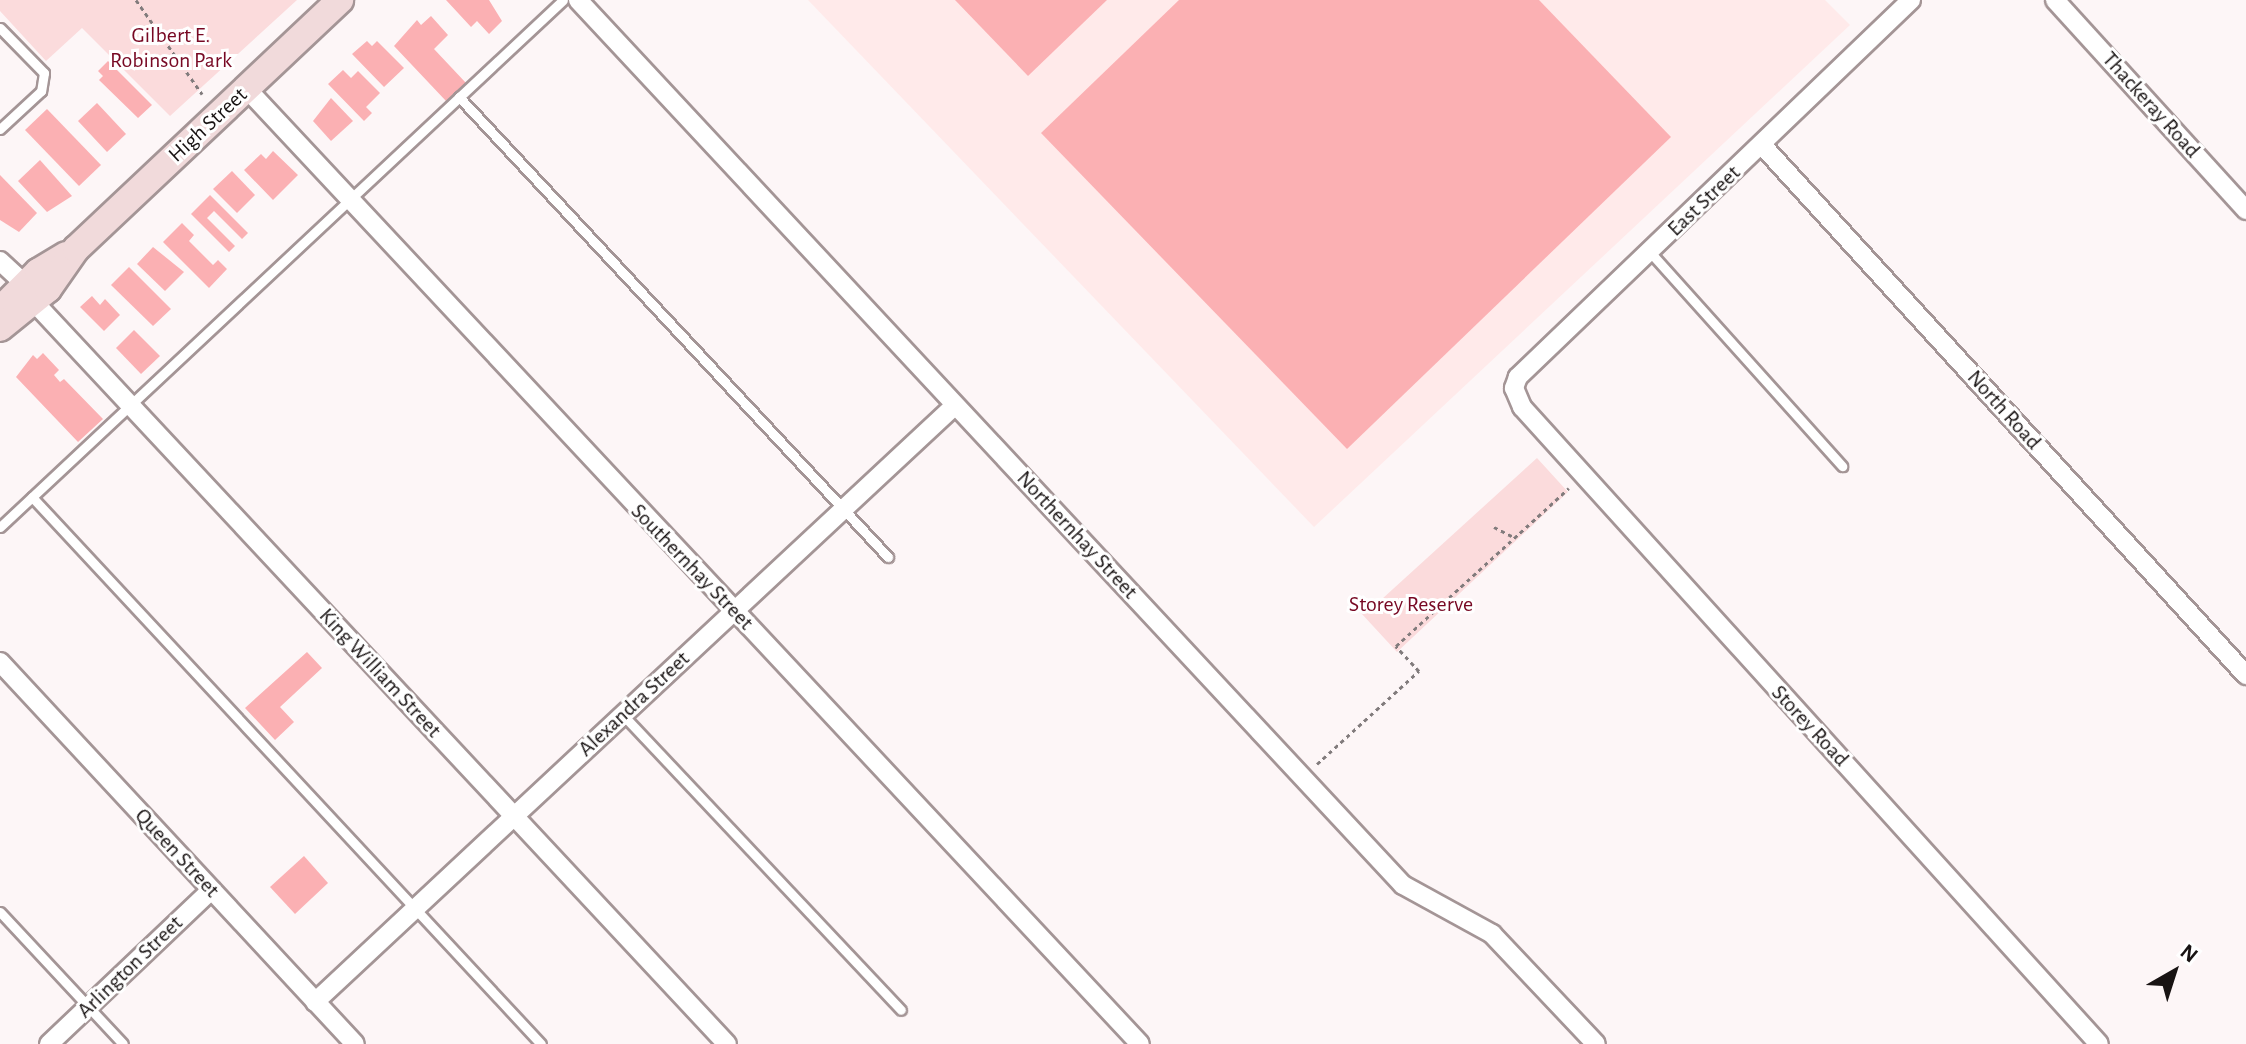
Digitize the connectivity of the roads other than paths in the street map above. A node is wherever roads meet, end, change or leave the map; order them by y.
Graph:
1 (340, 0) edge
2 (563, 0) edge
3 (578, 0) edge
4 (1911, 0) edge
5 (2055, 0) edge
6 (0, 28) edge
7 (247, 89) junction
8 (459, 97) junction
9 (0, 129) edge
10 (1762, 145) junction
11 (350, 200) junction
12 (2246, 210) edge
13 (1650, 252) junction
14 (0, 261) edge
15 (15, 293) edge
16 (0, 328) edge
17 (131, 407) junction
18 (953, 407) junction
19 (1522, 407) joint
20 (1842, 466) dead end
21 (32, 497) junction
22 (843, 508) junction
23 (0, 527) edge
24 (888, 557) dead end
25 (734, 610) junction
26 (0, 662) edge
27 (2246, 675) edge
28 (623, 715) junction
29 (514, 817) junction
30 (211, 890) junction
31 (415, 909) junction
32 (0, 912) edge
33 (315, 1002) junction
34 (89, 1008) junction
35 (901, 1010) dead end
36 (49, 1044) edge
37 (123, 1044) edge
38 (355, 1044) edge
39 (541, 1044) edge
40 (727, 1044) edge
41 (1140, 1044) edge
42 (1596, 1044) edge
43 (2099, 1044) edge

1 - 7 main road, High Street
2 - 8 lane
3 - 18 street, Northernhay Street
4 - 10 street, East Street
5 - 12 street, Thackeray Road
6 - 9 lane
7 - 11 street, Southernhay Street
7 - 15 main road, High Street
8 - 11 lane
8 - 22 lane
10 - 13 street, East Street
10 - 27 street, North Road
11 - 17 lane
11 - 25 street, Southernhay Street
13 - 19 street, East Street
13 - 20 lane
14 - 15 street, King William Street
15 - 16 main road, High Street
15 - 17 street, King William Street
17 - 21 lane
17 - 29 street, King William Street
18 - 22 street, Alexandra Street
18 - 42 street, Northernhay Street
19 - 43 street, Storey Road
21 - 23 lane
21 - 31 lane
22 - 24 lane
22 - 25 street, Alexandra Street
25 - 28 street, Alexandra Street
25 - 41 street, Southernhay Street
26 - 30 street, Queen Street
28 - 29 street, Alexandra Street
28 - 35 lane
29 - 31 street, Alexandra Street
29 - 40 street, King William Street
30 - 33 street, Queen Street
30 - 34 street, Arlington Street
31 - 33 street, Alexandra Street
31 - 39 lane
32 - 34 lane
33 - 38 street, Queen Street
34 - 36 street, Arlington Street
34 - 37 lane

